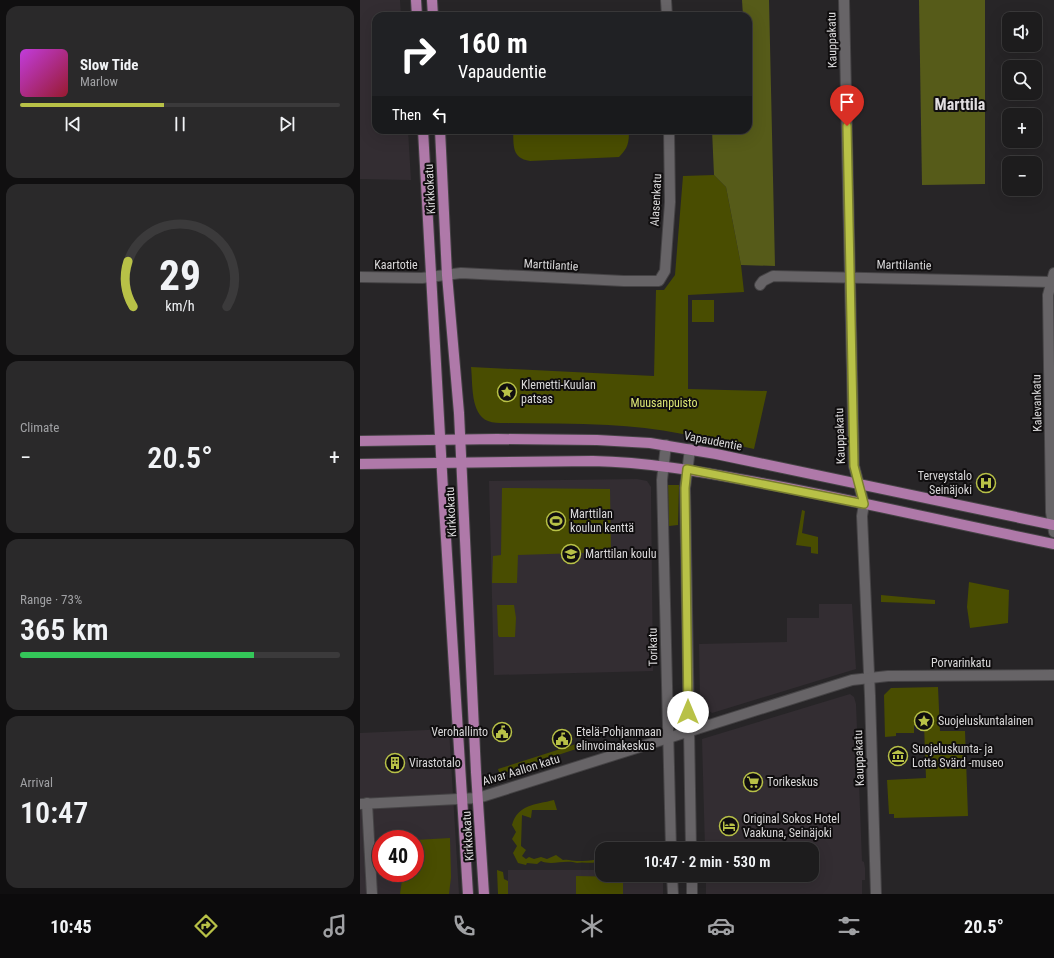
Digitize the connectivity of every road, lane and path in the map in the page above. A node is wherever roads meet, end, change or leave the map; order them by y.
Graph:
1 (416, 0) edge
2 (432, 0) edge
3 (666, 0) edge
4 (844, 0) edge
5 (417, 12) edge
6 (433, 12) edge
7 (666, 12) edge
8 (423, 134) edge
9 (440, 134) edge
10 (670, 134) edge
11 (664, 272) joint
12 (447, 275) junction
13 (431, 277) junction
14 (850, 277) junction
15 (360, 278) edge
16 (1053, 278) edge
17 (760, 285) dead end
18 (440, 440) junction
19 (460, 440) junction
20 (360, 441) edge
21 (666, 445) junction
22 (690, 449) junction
23 (442, 463) junction
24 (360, 464) edge
25 (461, 464) junction
26 (664, 465) junction
27 (687, 469) junction
28 (859, 484) junction
29 (864, 504) junction
30 (1054, 527) edge
31 (1054, 544) edge
32 (1054, 675) edge
33 (869, 678) junction
34 (689, 731) junction
35 (668, 738) junction
36 (478, 798) junction
37 (464, 799) junction
38 (364, 803) edge
39 (672, 842) edge
40 (691, 842) edge
41 (672, 882) edge
42 (692, 882) edge
43 (372, 894) edge
44 (468, 894) edge
45 (484, 894) edge
46 (673, 894) edge
47 (692, 894) edge
48 (876, 894) edge

1 - 5 main road
2 - 6 main road
3 - 7 street
4 - 14 street, Kauppakatu
8 - 13 main road, Kirkkokatu
9 - 12 main road, Kirkkokatu
10 - 11 street, Alasenkatu
11 - 12 street, Marttilantie
12 - 13 street, Marttilantie
12 - 19 main road, Kirkkokatu
13 - 15 street, Kaartotie
13 - 18 main road, Kirkkokatu
14 - 16 street, Marttilantie
14 - 17 street, Marttilantie
14 - 28 street, Kauppakatu
16 - 30 street, Kalevankatu
18 - 19 main road, Vapaudentie
18 - 20 main road, Vapaudentie
18 - 23 main road, Kirkkokatu
19 - 21 main road, Vapaudentie
19 - 25 main road, Kirkkokatu
21 - 22 main road, Vapaudentie
21 - 26 street, Torikatu
22 - 27 street
22 - 28 main road, Vapaudentie
23 - 24 main road
23 - 25 main road
23 - 37 main road, Kirkkokatu
25 - 26 main road
25 - 36 main road, Kirkkokatu
26 - 27 main road
26 - 35 street, Torikatu
27 - 29 main road
27 - 34 street
28 - 29 street, Kauppakatu
28 - 30 main road, Vapaudentie
29 - 31 main road
29 - 33 street, Kauppakatu
32 - 33 street, Porvarinkatu
33 - 34 street, Alvar Aallon katu
33 - 48 street, Kauppakatu
34 - 35 street, Alvar Aallon katu
34 - 40 street
35 - 36 street, Alvar Aallon katu
35 - 39 street, Torikatu
36 - 37 street, Alvar Aallon katu
36 - 45 main road, Kirkkokatu
37 - 38 street, Alvar Aallon katu
37 - 44 main road, Kirkkokatu
38 - 43 street
41 - 46 street
42 - 47 street

